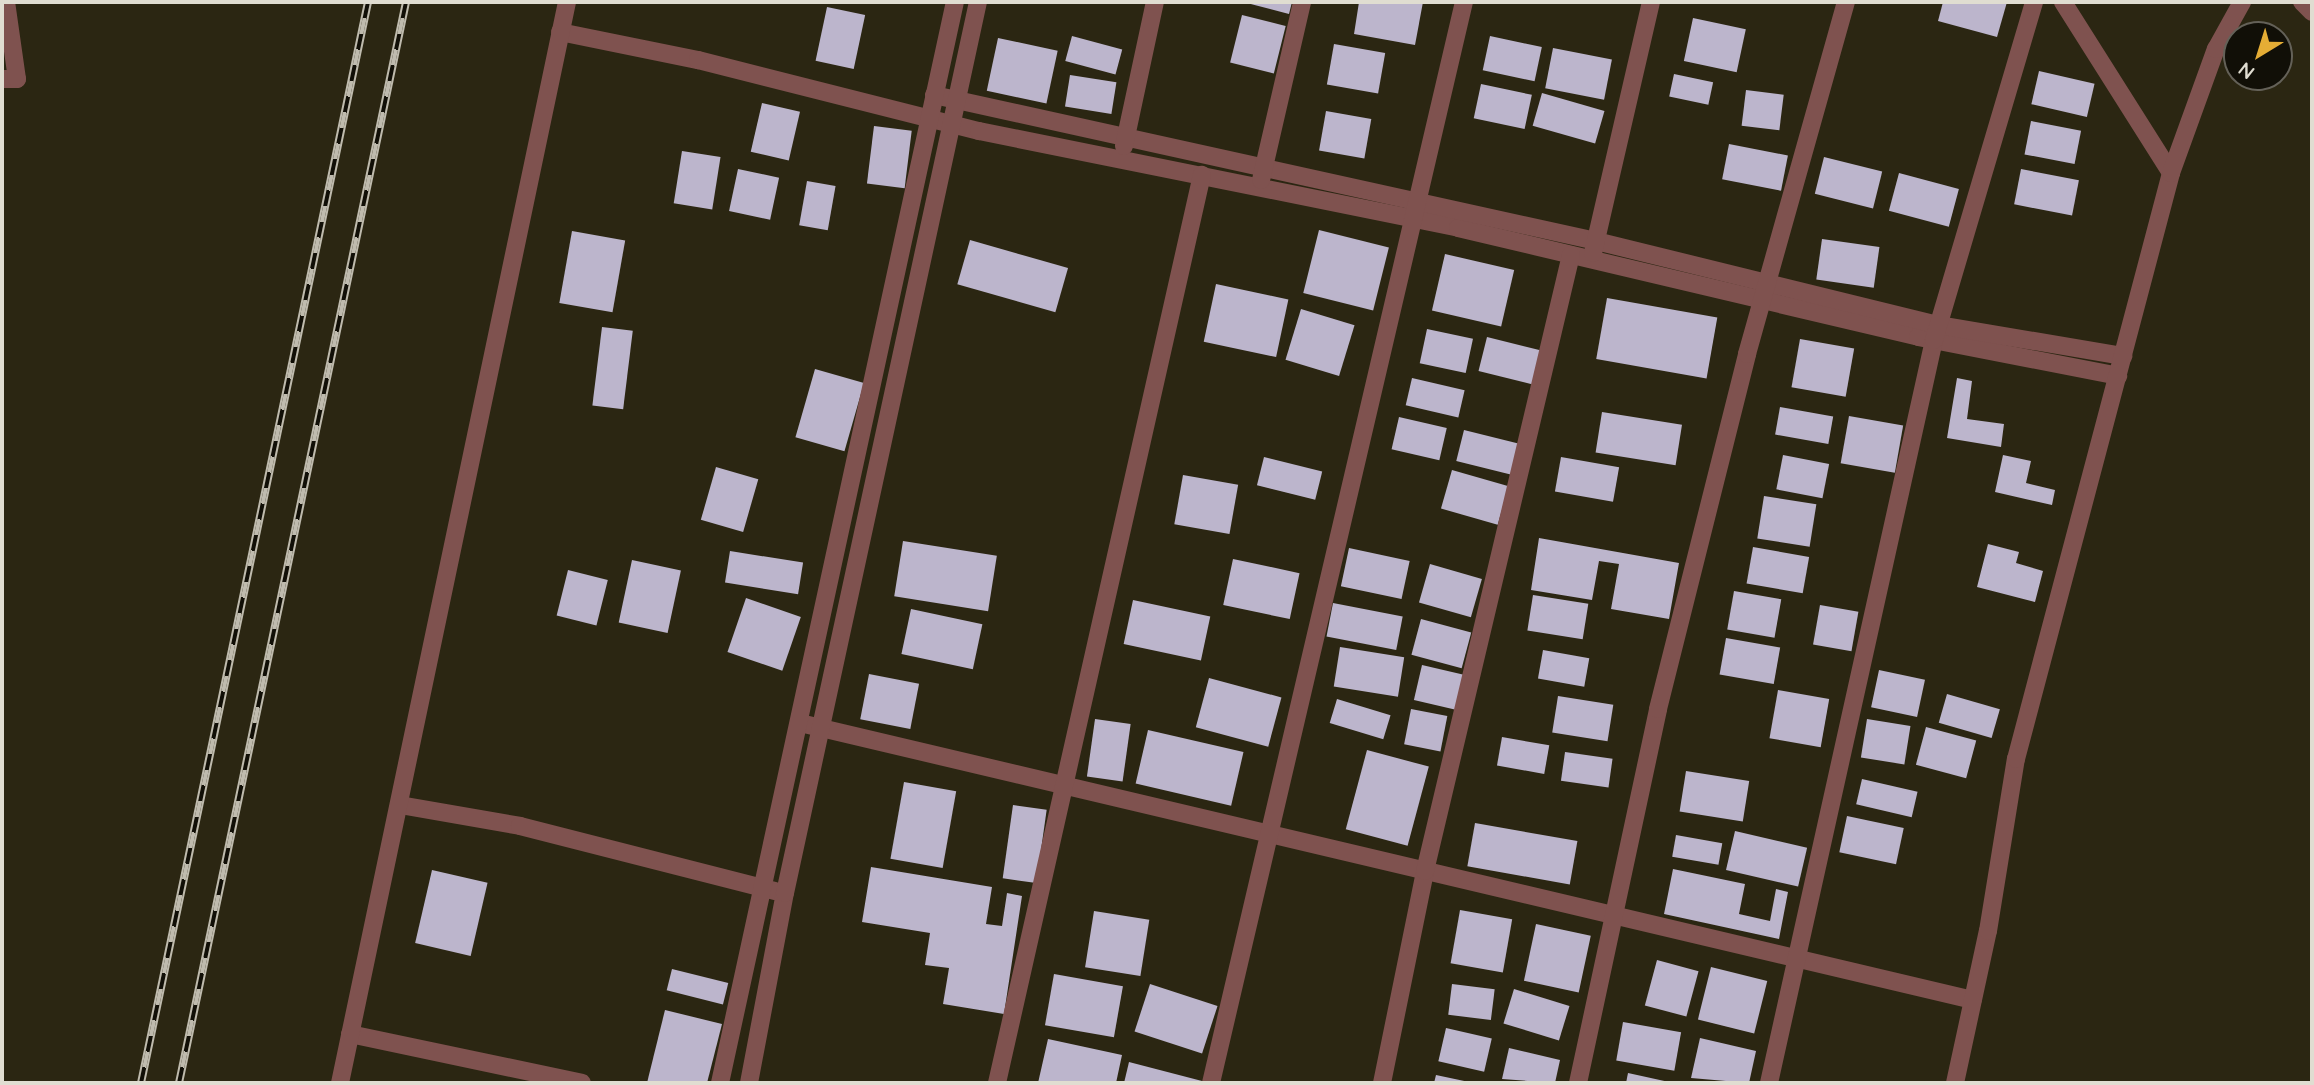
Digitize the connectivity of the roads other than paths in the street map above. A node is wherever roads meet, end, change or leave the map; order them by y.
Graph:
1 (6, 2) edge
2 (567, 2) edge
3 (955, 2) edge
4 (978, 2) edge
5 (1155, 2) edge
6 (1302, 2) edge
7 (1464, 2) edge
8 (1651, 2) edge
9 (1846, 2) edge
10 (2034, 2) edge
11 (2063, 2) edge
12 (2242, 2) edge
13 (2302, 2) edge
14 (2312, 12) edge
15 (560, 32) junction
16 (2, 79) edge
17 (934, 96) junction
18 (954, 102) junction
19 (929, 118) junction
20 (949, 123) junction
21 (1126, 137) junction
22 (1121, 159) junction
23 (2171, 173) junction
24 (1202, 175) junction
25 (1261, 179) junction
26 (1414, 210) junction
27 (1596, 241) junction
28 (1572, 255) junction
29 (1591, 259) junction
30 (1767, 281) junction
31 (1762, 300) junction
32 (1936, 333) junction
33 (2123, 356) junction
34 (2118, 376) junction
35 (800, 723) junction
36 (821, 725) junction
37 (1065, 784) junction
38 (400, 805) junction
39 (1268, 833) junction
40 (1425, 871) junction
41 (765, 888) junction
42 (785, 893) junction
43 (1615, 917) junction
44 (1797, 960) junction
45 (1973, 1000) junction
46 (350, 1034) junction
47 (340, 1083) edge
48 (582, 1083) edge
49 (720, 1083) edge
50 (749, 1083) edge
51 (997, 1083) edge
52 (1211, 1083) edge
53 (1382, 1083) edge
54 (1578, 1083) edge
55 (1769, 1083) edge
56 (1955, 1083) edge

1 - 16 street
2 - 15 street
3 - 17 street
4 - 18 street
5 - 21 street
6 - 25 street
7 - 26 street
8 - 27 street
9 - 30 street
10 - 32 street
11 - 23 street
12 - 23 street
13 - 14 street
15 - 19 street
15 - 38 street
17 - 18 street
17 - 19 street
18 - 20 street
18 - 21 street
19 - 20 street
19 - 35 street
20 - 22 street
20 - 36 street
21 - 22 street
21 - 25 street
22 - 24 street
23 - 33 street
24 - 25 street
24 - 37 street
25 - 26 street
26 - 27 street
26 - 28 street
26 - 39 street
27 - 29 street
27 - 30 street
28 - 29 street
28 - 40 street
29 - 31 street
30 - 31 street
30 - 32 street
31 - 32 street
31 - 43 street
32 - 33 street
32 - 34 street
32 - 44 street
33 - 34 street
34 - 45 street
35 - 36 street
35 - 41 street
36 - 37 street
36 - 42 street
37 - 39 street
37 - 51 street
38 - 41 street
38 - 46 street
39 - 40 street
39 - 52 street
40 - 43 street
40 - 53 street
41 - 42 street
41 - 49 street
42 - 50 street
43 - 44 street
43 - 54 street
44 - 45 street
44 - 55 street
45 - 56 street
46 - 47 street
46 - 48 street

